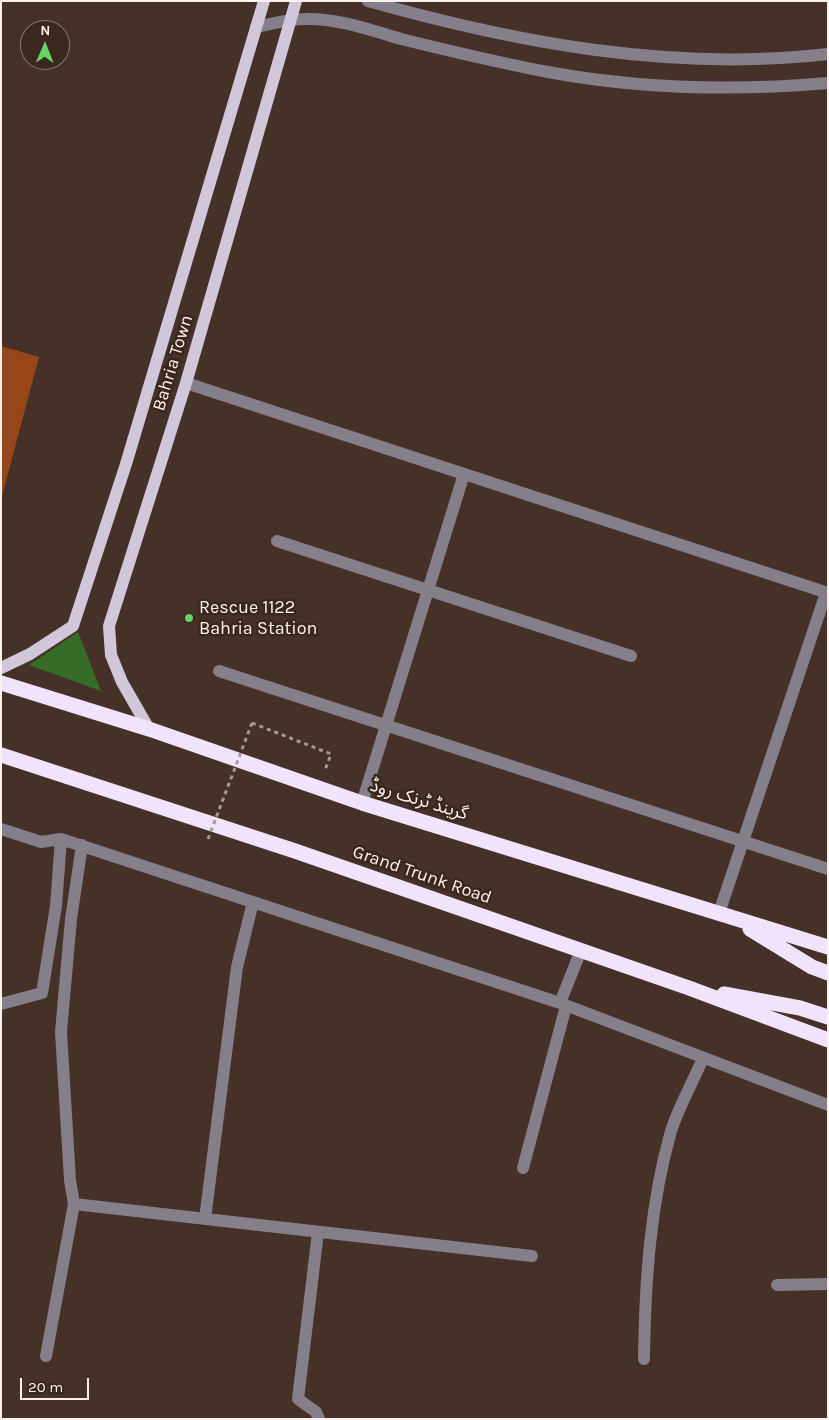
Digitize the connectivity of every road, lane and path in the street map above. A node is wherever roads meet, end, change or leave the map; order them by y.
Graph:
1 (264, 1) edge
2 (296, 1) edge
3 (368, 1) edge
4 (290, 20) junction
5 (256, 27) junction
6 (828, 54) edge
7 (828, 83) edge
8 (186, 383) junction
9 (464, 474) junction
10 (277, 540) dead end
11 (426, 589) junction
12 (827, 593) edge
13 (632, 656) dead end
14 (1, 668) edge
15 (219, 671) dead end
16 (1, 683) edge
17 (386, 726) junction
18 (149, 729) junction
19 (331, 754) dead end
20 (1, 755) edge
21 (362, 802) junction
22 (1, 829) edge
23 (61, 839) junction
24 (208, 839) dead end
25 (744, 842) junction
26 (82, 845) junction
27 (828, 869) edge
28 (253, 902) junction
29 (726, 915) junction
30 (828, 947) edge
31 (581, 950) junction
32 (828, 973) edge
33 (689, 988) junction
34 (1, 1004) edge
35 (563, 1004) junction
36 (828, 1017) edge
37 (828, 1040) edge
38 (703, 1058) junction
39 (828, 1105) edge
40 (523, 1168) dead end
41 (74, 1204) junction
42 (205, 1219) junction
43 (318, 1232) junction
44 (532, 1256) dead end
45 (828, 1284) edge
46 (778, 1285) dead end
47 (46, 1356) dead end
48 (644, 1359) dead end
49 (319, 1419) edge

1 - 5 main road, Bahria Town
2 - 4 main road, Bahria Town
3 - 6 street
4 - 5 street
4 - 7 street
4 - 8 main road, Bahria Town
5 - 14 main road, Bahria Town
8 - 9 street
8 - 18 main road, Bahria Town
9 - 11 street
9 - 12 street
10 - 11 street
11 - 13 street
11 - 17 street
12 - 25 street
15 - 17 street
16 - 18 highway, گرینڈ ٹرنک روڈ
17 - 21 street
17 - 25 street
18 - 21 highway, گرینڈ ٹرنک روڈ
19 - 24 path, bridge
20 - 31 highway, Grand Trunk Road
21 - 29 highway, گرینڈ ٹرنک روڈ
22 - 23 street
23 - 26 street
23 - 34 street
25 - 27 street
25 - 29 street
26 - 28 street
26 - 41 street
28 - 35 street
28 - 42 street
29 - 30 highway, گرینڈ ٹرنک روڈ
29 - 32 highway
31 - 33 highway, Grand Trunk Road
31 - 35 street
33 - 36 highway
33 - 37 highway, Grand Trunk Road
35 - 38 street
35 - 40 street
38 - 39 street
38 - 48 street
41 - 42 street
41 - 47 street
42 - 43 street
43 - 44 street
43 - 49 street
45 - 46 street

